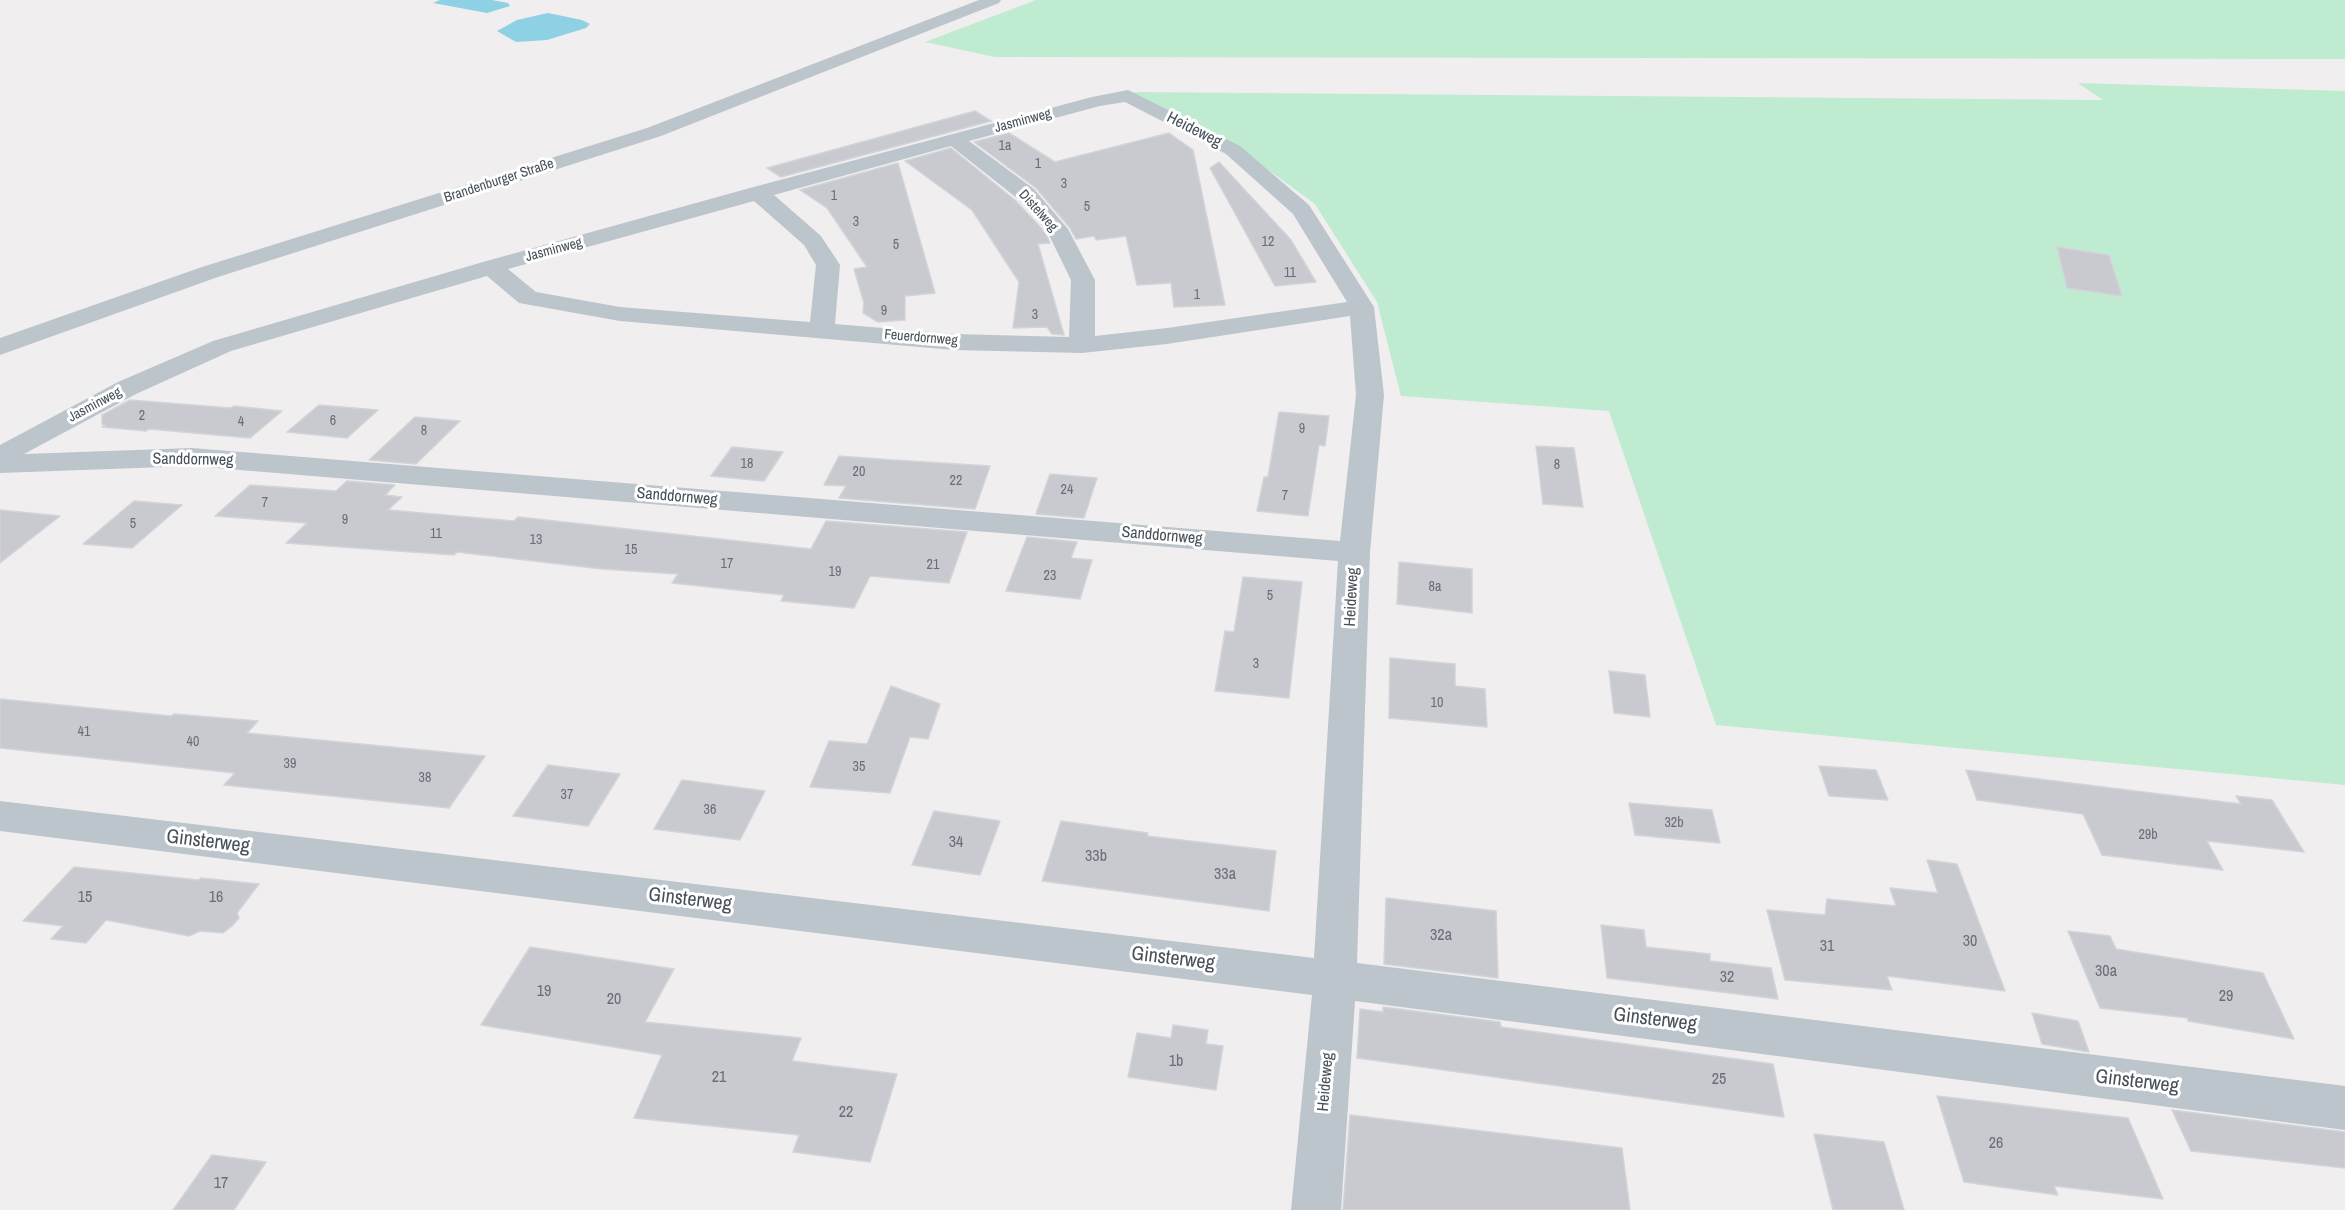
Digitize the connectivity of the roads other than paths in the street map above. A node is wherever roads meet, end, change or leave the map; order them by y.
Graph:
1 (993, 0) edge
2 (1128, 96) joint
3 (954, 139) junction
4 (758, 193) junction
5 (491, 267) junction
6 (1362, 307) junction
7 (822, 330) junction
8 (1082, 345) junction
9 (0, 347) edge
10 (0, 456) edge
11 (0, 464) edge
12 (1354, 552) junction
13 (0, 816) edge
14 (1335, 979) junction
15 (2345, 1108) edge
16 (1316, 1210) edge

1 - 9 street, Brandenburger Straße
2 - 3 street, Jasminweg
2 - 6 street, Heideweg
3 - 4 street, Jasminweg
3 - 8 street, Distelweg
4 - 5 street, Jasminweg
4 - 7 street
5 - 7 street, Feuerdornweg
5 - 10 street, Jasminweg
6 - 8 street, Feuerdornweg
6 - 12 street, Heideweg
7 - 8 street, Feuerdornweg
11 - 12 street, Sanddornweg
12 - 14 street, Heideweg
13 - 14 street, Ginsterweg
14 - 15 street, Ginsterweg
14 - 16 street, Heideweg

